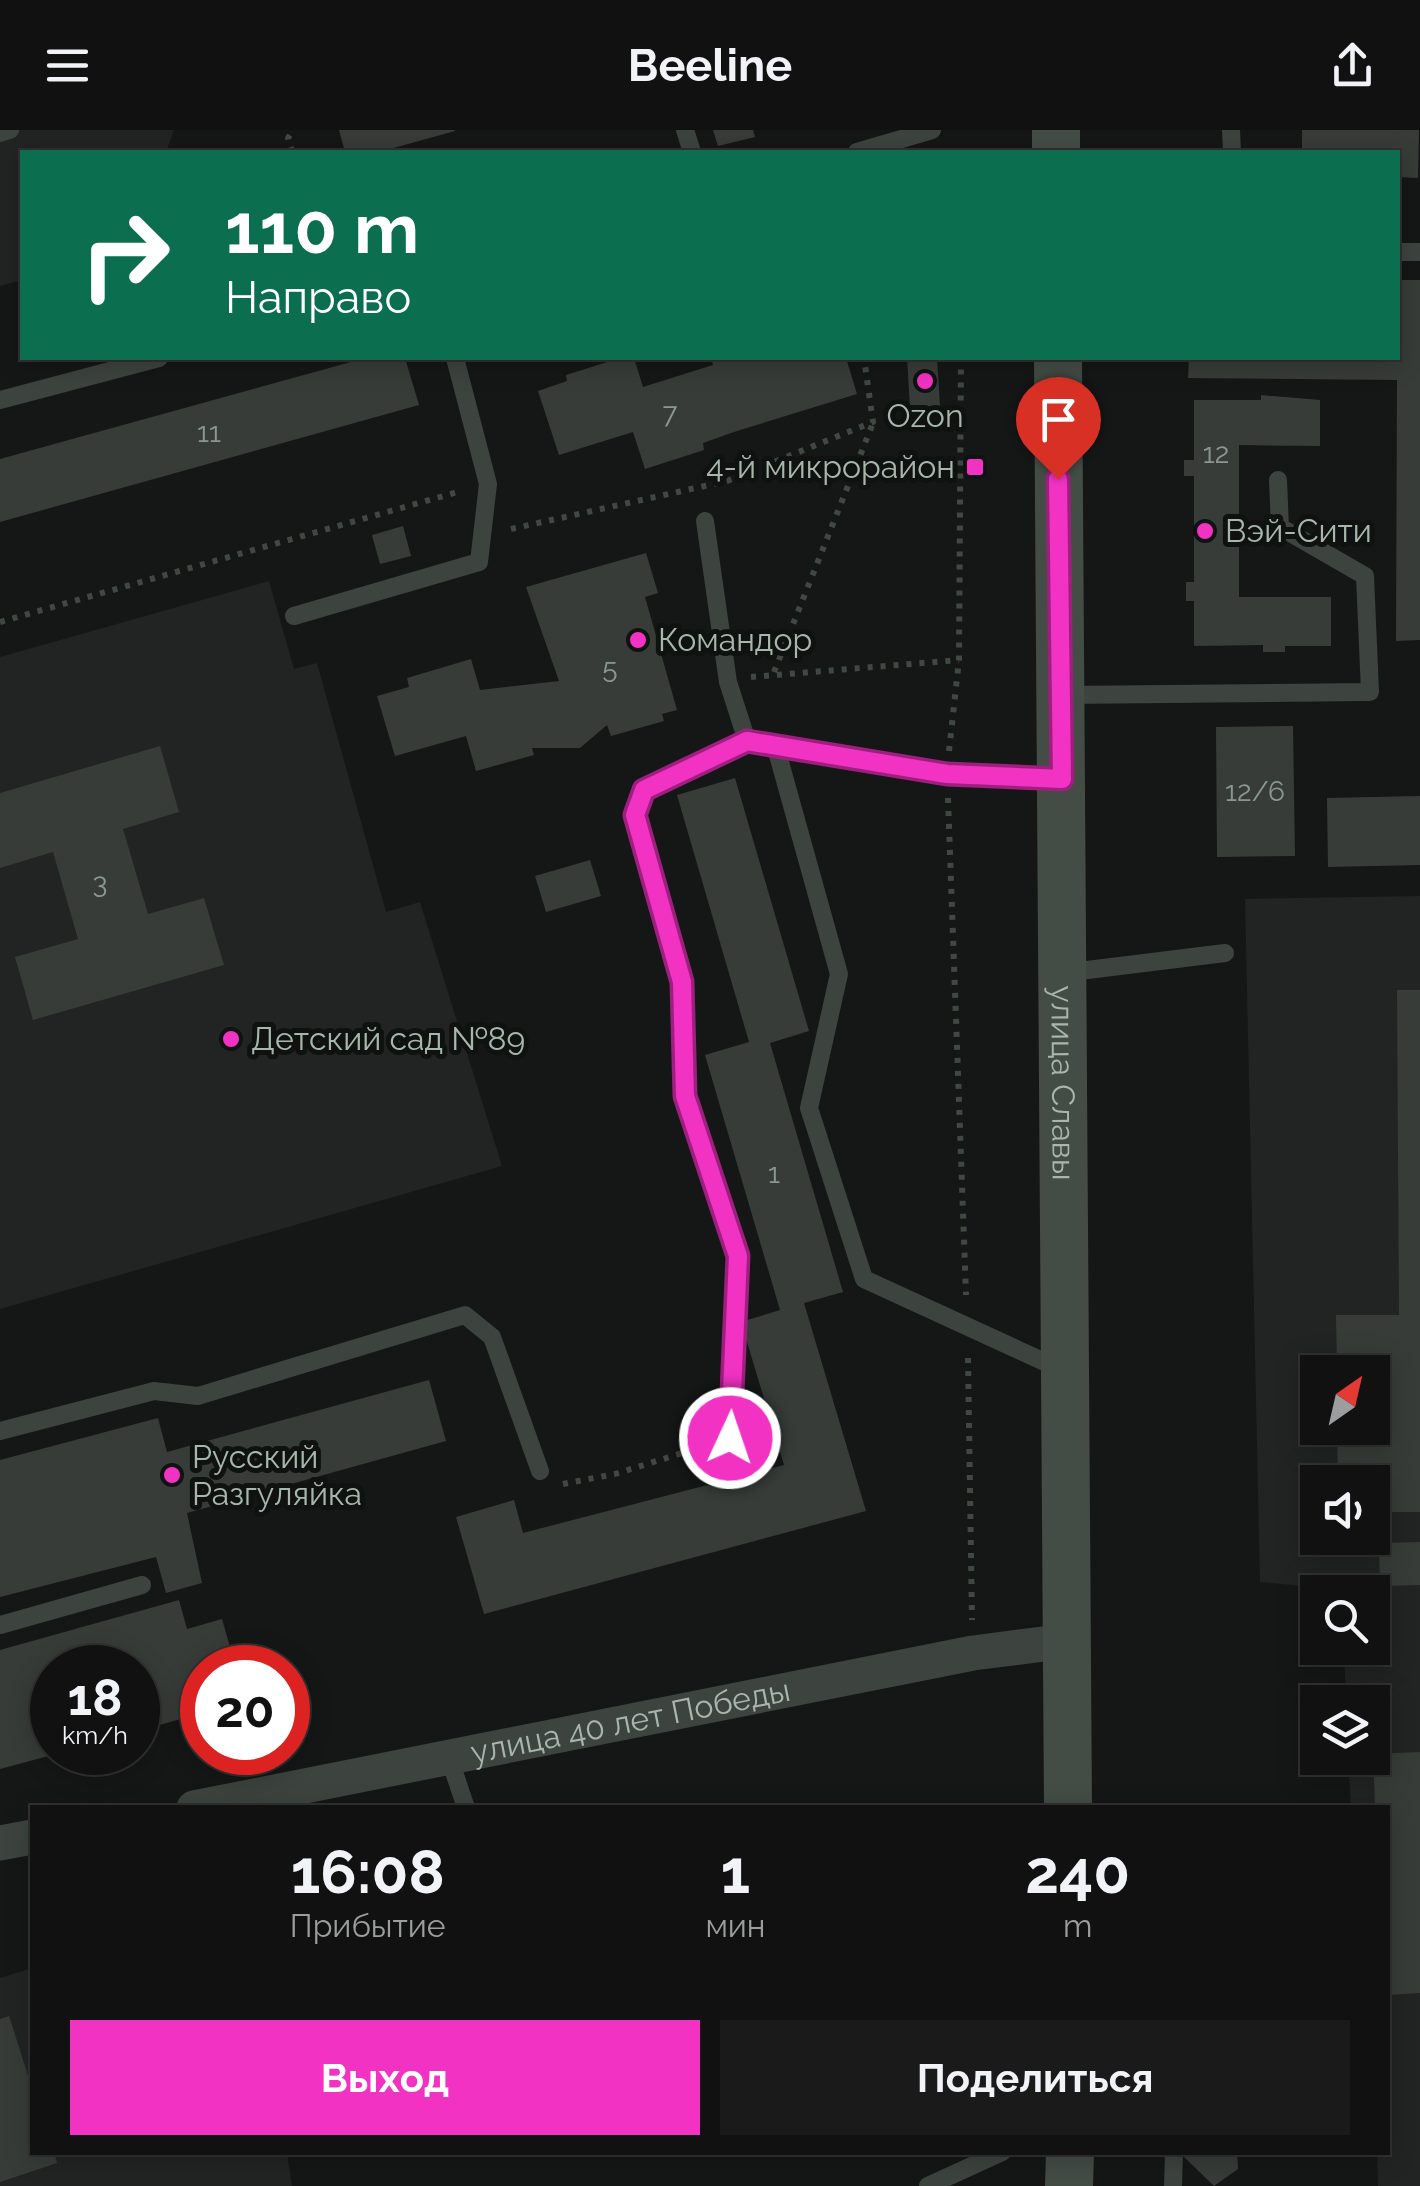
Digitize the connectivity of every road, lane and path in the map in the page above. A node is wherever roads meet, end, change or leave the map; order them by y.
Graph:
1 (10, 130) edge
2 (932, 130) edge
3 (0, 133) edge
4 (864, 150) edge
5 (152, 360) edge
6 (456, 360) edge
7 (864, 360) edge
8 (961, 360) edge
9 (1058, 360) edge
10 (0, 400) edge
11 (873, 422) junction
12 (1278, 480) dead end
13 (488, 484) junction
14 (705, 521) dead end
15 (479, 562) junction
16 (294, 616) dead end
17 (0, 622) edge
18 (958, 660) junction
19 (774, 672) junction
20 (754, 676) dead end
21 (1061, 695) junction
22 (747, 741) junction
23 (776, 748) junction
24 (947, 774) junction
25 (1062, 779) junction
26 (1226, 953) dead end
27 (1063, 974) junction
28 (968, 1328) junction
29 (1066, 1372) junction
30 (0, 1432) edge
31 (730, 1438) joint
32 (540, 1472) dead end
33 (568, 1486) dead end
34 (142, 1585) dead end
35 (0, 1624) edge
36 (1067, 1641) junction
37 (973, 1653) junction
38 (450, 1760) junction
39 (210, 1805) edge
40 (465, 1805) edge
41 (1068, 1805) edge
42 (30, 1837) edge
43 (0, 1843) edge
44 (995, 2155) edge
45 (1070, 2155) edge
46 (1174, 2155) edge
47 (928, 2186) edge
48 (1069, 2186) edge
49 (1173, 2186) edge

1 - 3 lane
2 - 4 lane
5 - 10 lane
6 - 13 lane
7 - 11 path
8 - 18 path
9 - 21 main road, улица Славы
11 - 15 path
11 - 19 path
12 - 21 lane
13 - 15 lane
13 - 17 path
14 - 22 lane
15 - 16 lane
18 - 19 path
18 - 24 path
19 - 20 path
21 - 25 main road, улица Славы
22 - 23 lane
22 - 31 lane
23 - 24 lane
23 - 28 lane
24 - 25 lane
24 - 28 path
25 - 27 main road, улица Славы
26 - 27 lane
27 - 29 main road, улица Славы
28 - 29 lane
28 - 37 path
29 - 36 main road, улица Славы
30 - 32 lane
31 - 33 path
34 - 35 lane
36 - 37 street, улица 40 лет Победы
36 - 41 main road, улица Славы
37 - 38 street, улица 40 лет Победы
38 - 39 street, улица 40 лет Победы
38 - 40 lane
42 - 43 street
44 - 47 lane
45 - 48 main road
46 - 49 lane

